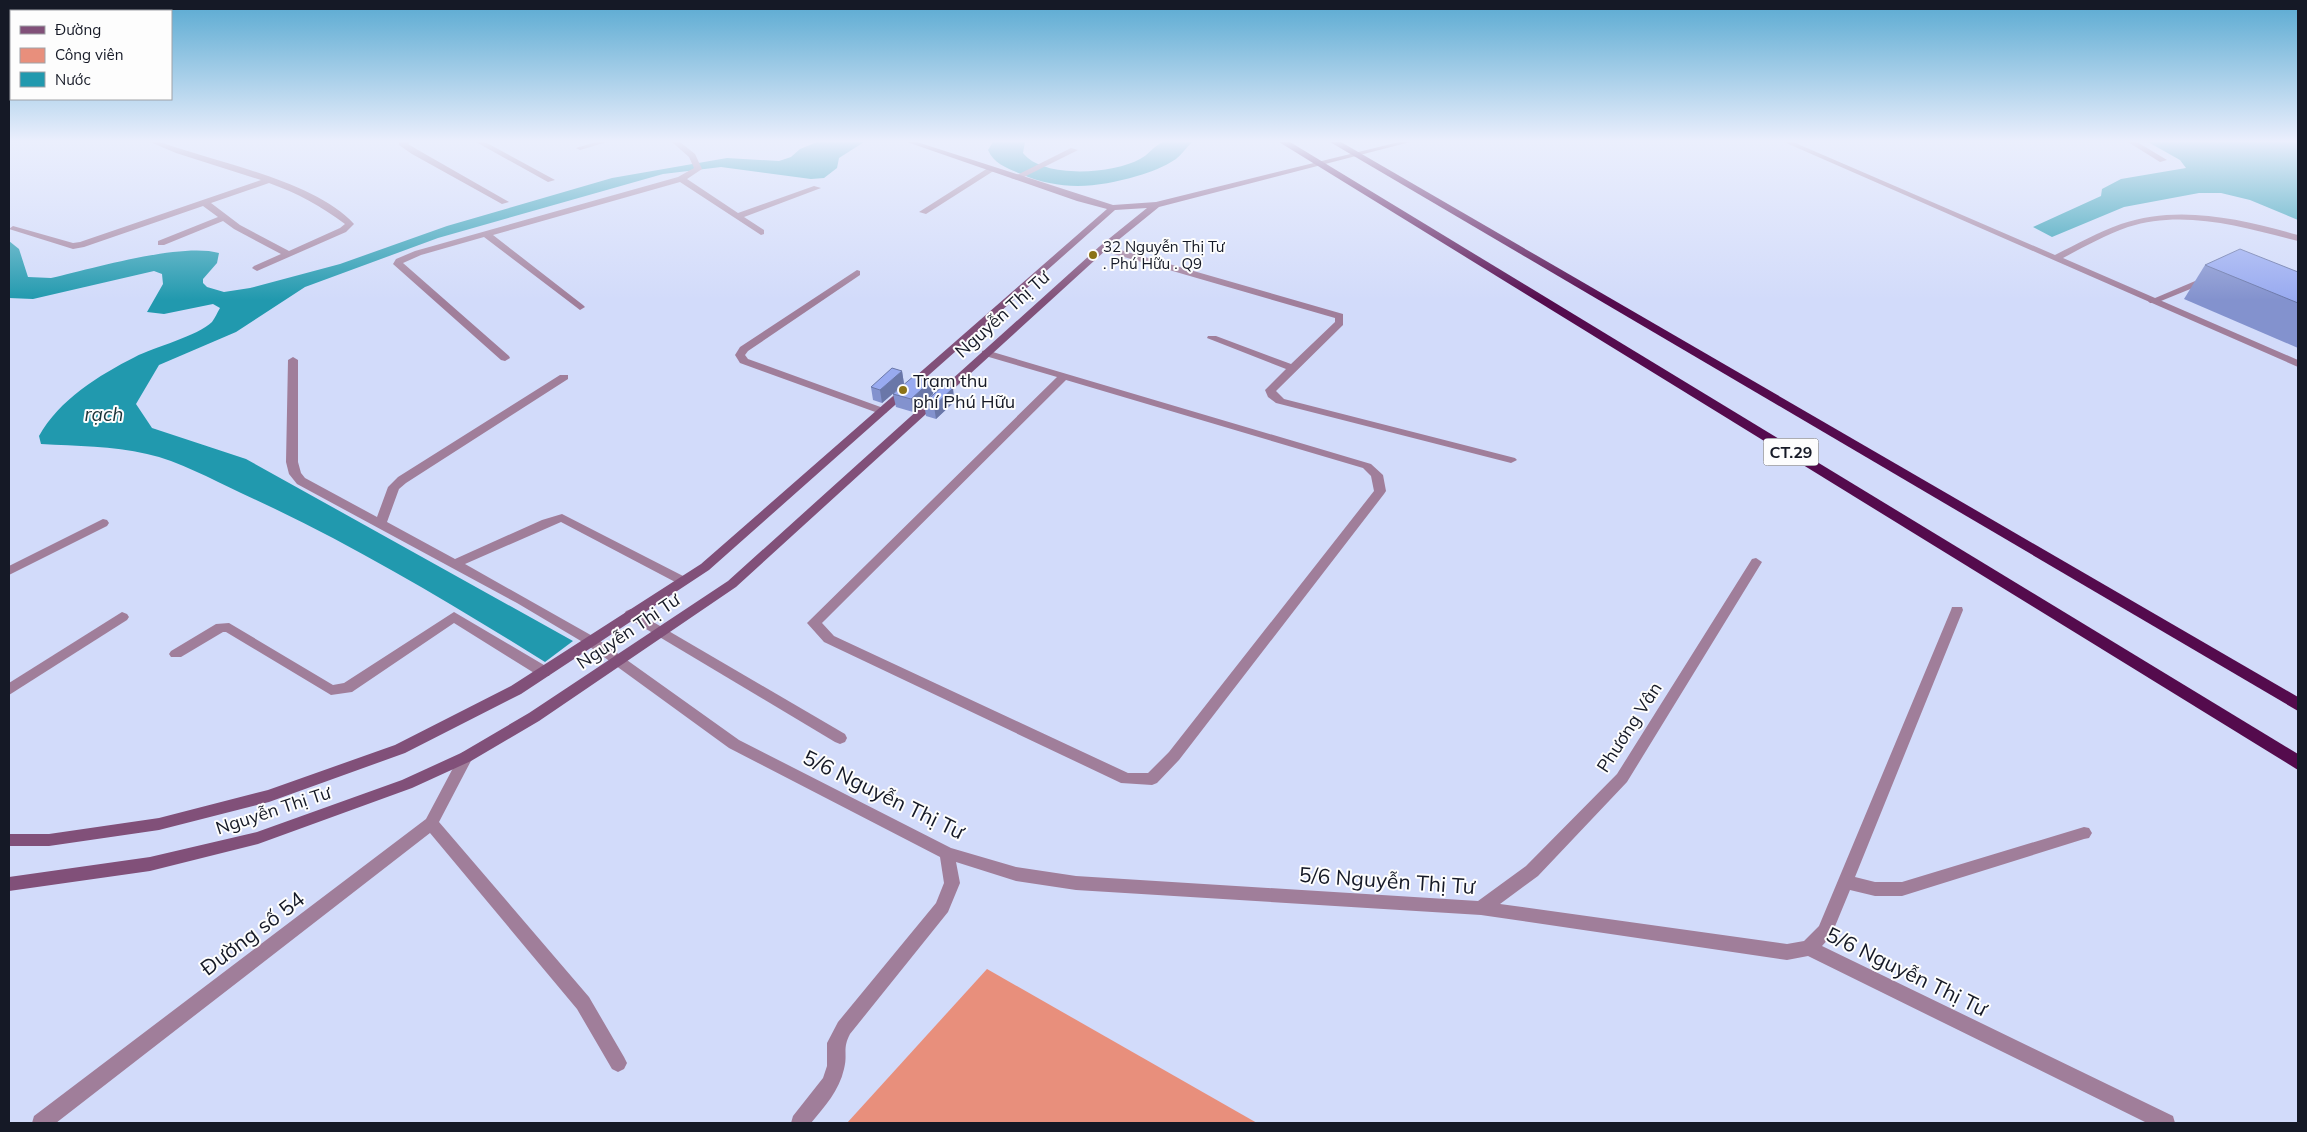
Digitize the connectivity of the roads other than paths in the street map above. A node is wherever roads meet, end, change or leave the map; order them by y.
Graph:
1 (228, 195) edge
2 (302, 195) edge
3 (492, 195) edge
4 (625, 195) edge
5 (705, 195) edge
6 (798, 195) edge
7 (951, 195) edge
8 (1070, 195) edge
9 (1196, 195) edge
10 (1370, 195) edge
11 (1425, 195) edge
12 (1910, 195) edge
13 (505, 202) dead end
14 (205, 203) junction
15 (1156, 205) junction
16 (1113, 208) junction
17 (923, 212) dead end
18 (738, 216) junction
19 (225, 217) junction
20 (13, 229) dead end
21 (761, 232) dead end
22 (486, 234) junction
23 (2298, 238) edge
24 (161, 243) dead end
25 (1103, 248) junction
26 (288, 254) junction
27 (2056, 258) junction
28 (257, 268) dead end
29 (857, 273) dead end
30 (2217, 278) edge
31 (2153, 301) junction
32 (580, 307) dead end
33 (1212, 338) dead end
34 (986, 353) junction
35 (504, 358) dead end
36 (293, 360) dead end
37 (2298, 364) edge
38 (1293, 368) junction
39 (1064, 376) junction
40 (564, 377) dead end
41 (882, 411) junction
42 (1511, 460) dead end
43 (103, 523) dead end
44 (380, 525) junction
45 (1756, 562) dead end
46 (455, 564) junction
47 (9, 571) edge
48 (683, 581) junction
49 (1957, 610) dead end
50 (631, 614) junction
51 (122, 617) dead end
52 (660, 632) junction
53 (591, 641) junction
54 (176, 654) dead end
55 (618, 660) junction
56 (544, 672) junction
57 (9, 690) edge
58 (2298, 705) edge
59 (840, 738) dead end
60 (466, 757) junction
61 (2298, 763) edge
62 (432, 823) junction
63 (2084, 833) dead end
64 (9, 840) edge
65 (947, 853) junction
66 (1847, 882) junction
67 (9, 884) edge
68 (1481, 908) junction
69 (1809, 948) junction
70 (618, 1063) dead end
71 (41, 1123) edge
72 (800, 1123) edge
73 (2166, 1123) edge

1 - 14 street
2 - 26 street
3 - 13 street
4 - 22 street
5 - 18 street
6 - 18 street
7 - 17 street
8 - 16 street
9 - 15 street
10 - 61 highway, CT.29
11 - 58 highway, CT.29
12 - 27 street
14 - 19 street
14 - 20 street
15 - 16 street
15 - 25 street, Nguyễn Thị Tư
16 - 41 street, Nguyễn Thị Tư
18 - 21 street
19 - 24 street
19 - 26 street
22 - 32 street
22 - 35 street
23 - 27 street
25 - 34 street, Nguyễn Thị Tư
25 - 38 street
26 - 28 street
27 - 31 street
29 - 41 street
30 - 31 street
31 - 37 street
33 - 38 street
34 - 39 street
34 - 52 street, Nguyễn Thị Tư
36 - 44 street, 5/6 Nguyễn Thị Tư
38 - 42 street
39 - 39 street
40 - 44 street
41 - 48 street, Nguyễn Thị Tư
43 - 47 street
44 - 46 street, 5/6 Nguyễn Thị Tư
45 - 68 street, Phương Vân
46 - 48 street
46 - 53 street, 5/6 Nguyễn Thị Tư
48 - 50 street, Nguyễn Thị Tư
49 - 66 street
50 - 52 street
50 - 53 street, Nguyễn Thị Tư
51 - 57 street
52 - 55 street, Nguyễn Thị Tư
52 - 59 street
53 - 55 street, 5/6 Nguyễn Thị Tư
53 - 56 street, Nguyễn Thị Tư
54 - 56 street
55 - 60 street, Nguyễn Thị Tư
55 - 65 street, 5/6 Nguyễn Thị Tư
56 - 64 street, Nguyễn Thị Tư
60 - 62 street, Đường số 54
60 - 67 street, Nguyễn Thị Tư
62 - 70 street
62 - 71 street, Đường số 54
63 - 66 street
65 - 68 street, 5/6 Nguyễn Thị Tư
65 - 72 street
66 - 69 street
68 - 69 street, 5/6 Nguyễn Thị Tư
69 - 73 street, 5/6 Nguyễn Thị Tư

